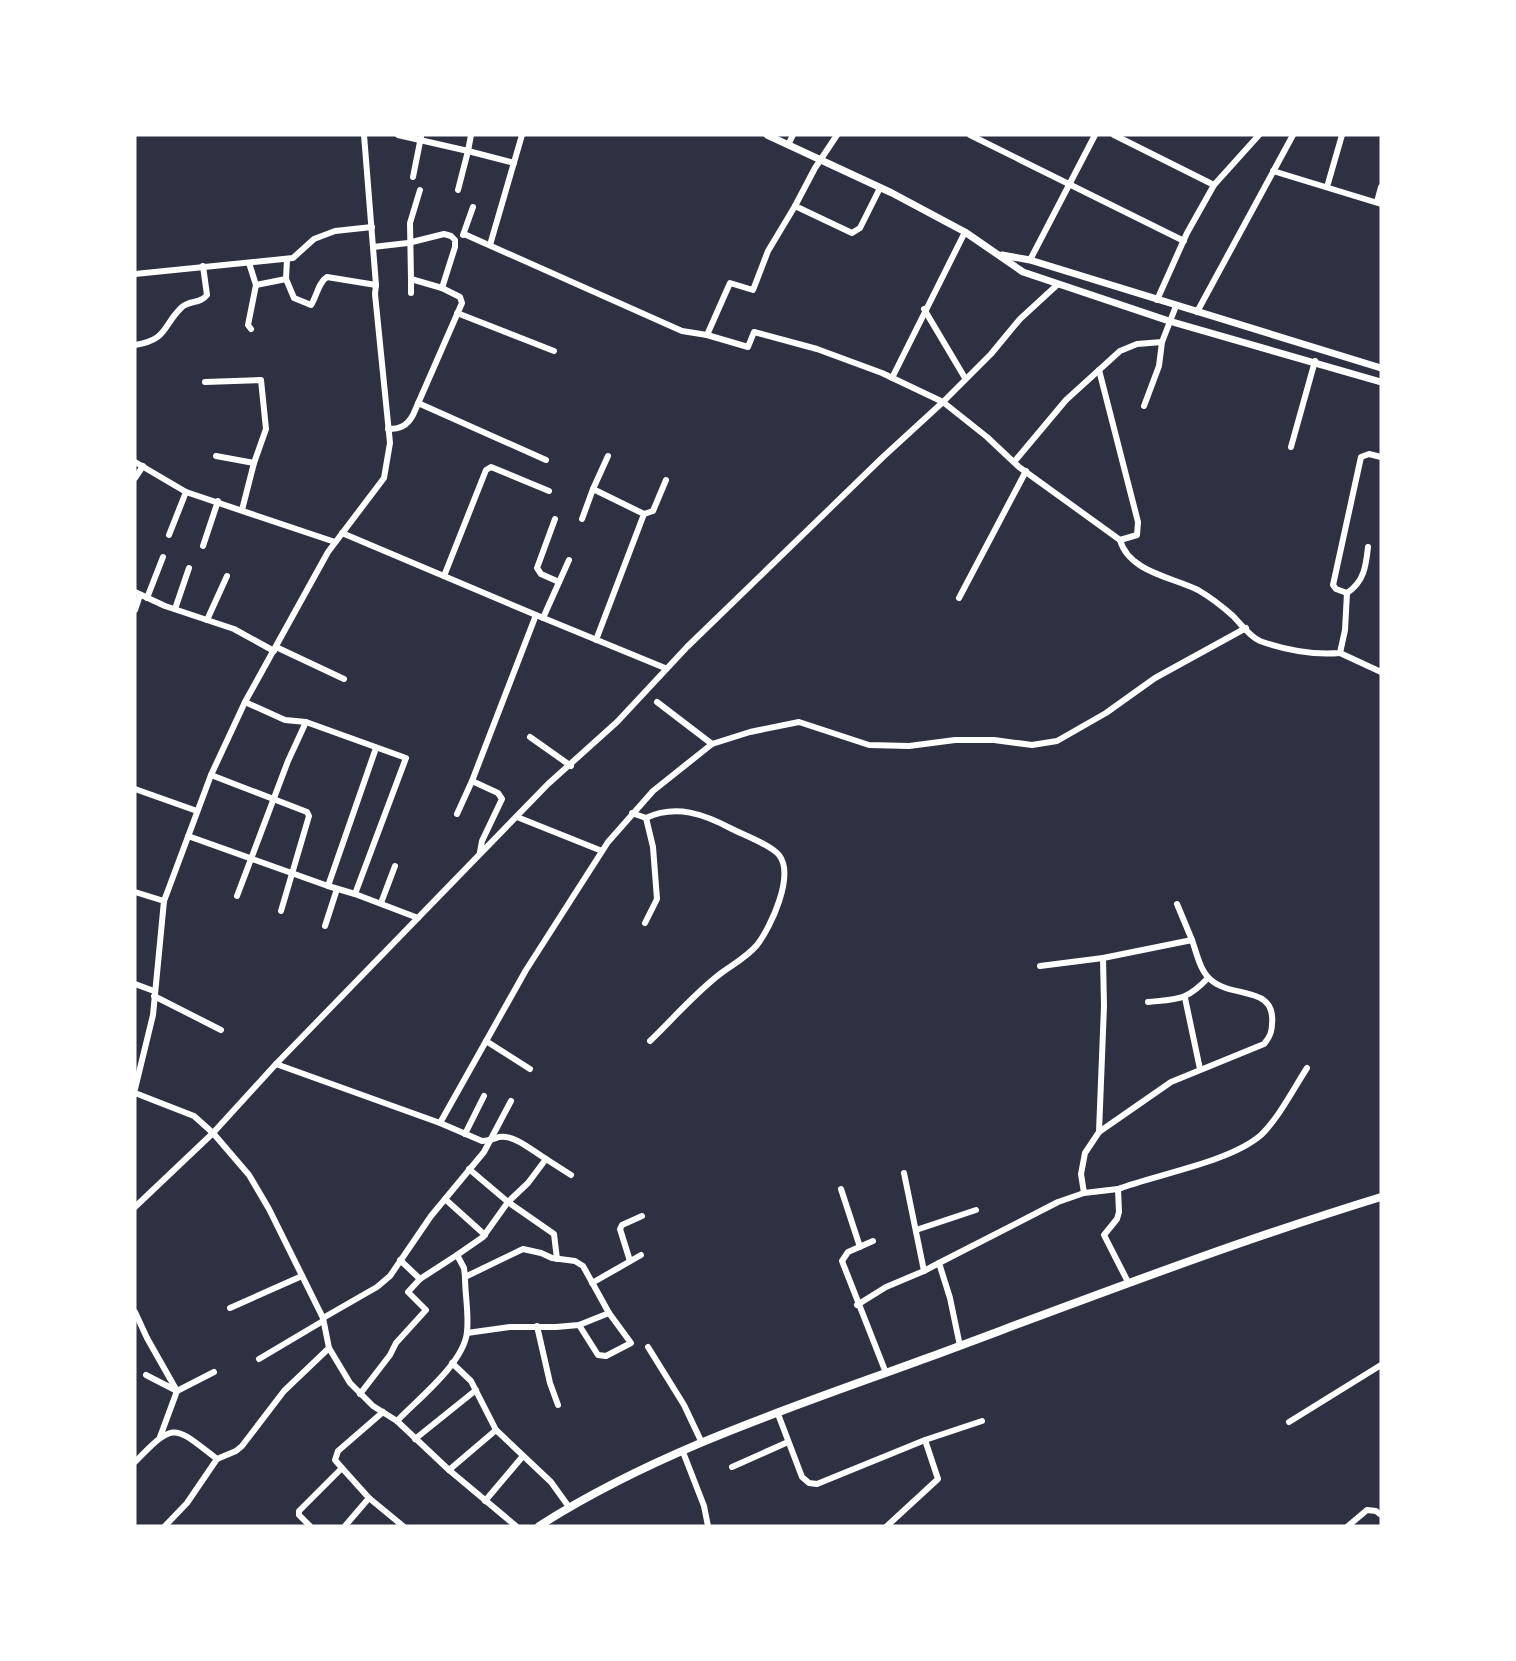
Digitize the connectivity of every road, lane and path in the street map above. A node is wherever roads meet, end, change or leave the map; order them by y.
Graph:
1 (364, 135) edge
2 (398, 135) edge
3 (471, 135) edge
4 (522, 135) edge
5 (767, 135) edge
6 (793, 135) edge
7 (837, 135) edge
8 (970, 135) edge
9 (1095, 135) edge
10 (1114, 135) edge
11 (1259, 135) edge
12 (1293, 135) edge
13 (1342, 135) edge
14 (421, 137) edge
15 (789, 143) junction
16 (468, 151) junction
17 (821, 159) junction
18 (514, 163) junction
19 (1273, 171) junction
20 (413, 177) dead end
21 (1069, 183) junction
22 (1214, 185) junction
23 (1327, 187) junction
24 (1381, 187) edge
25 (880, 188) junction
26 (420, 190) dead end
27 (458, 190) dead end
28 (1379, 203) edge
29 (473, 206) dead end
30 (795, 206) junction
31 (372, 227) junction
32 (965, 232) junction
33 (464, 234) junction
34 (455, 240) junction
35 (1184, 241) junction
36 (408, 243) junction
37 (490, 244) junction
38 (373, 247) junction
39 (997, 254) junction
40 (287, 259) junction
41 (1030, 260) junction
42 (249, 263) junction
43 (203, 266) junction
44 (135, 274) edge
45 (286, 279) junction
46 (411, 279) junction
47 (256, 285) junction
48 (376, 285) junction
49 (1057, 285) junction
50 (442, 288) junction
51 (411, 293) dead end
52 (1157, 300) junction
53 (1176, 306) junction
54 (925, 309) junction
55 (1197, 312) junction
56 (457, 313) junction
57 (1169, 321) junction
58 (251, 329) dead end
59 (707, 335) junction
60 (1162, 342) junction
61 (135, 345) edge
62 (554, 351) dead end
63 (1315, 361) junction
64 (1381, 368) edge
65 (1100, 370) junction
66 (892, 378) junction
67 (965, 378) junction
68 (205, 382) dead end
69 (1381, 382) edge
70 (943, 402) junction
71 (418, 403) junction
72 (1144, 406) dead end
73 (388, 429) junction
74 (1291, 447) dead end
75 (135, 454) edge
76 (216, 456) dead end
77 (608, 456) dead end
78 (1381, 457) edge
79 (546, 460) dead end
80 (1014, 462) junction
81 (254, 463) junction
82 (138, 464) edge
83 (1026, 471) junction
84 (135, 478) edge
85 (666, 480) dead end
86 (593, 489) junction
87 (186, 492) junction
88 (548, 492) dead end
89 (218, 501) junction
90 (242, 510) junction
91 (644, 514) junction
92 (555, 519) dead end
93 (582, 519) dead end
94 (342, 533) junction
95 (169, 536) dead end
96 (1121, 540) junction
97 (335, 542) junction
98 (203, 546) dead end
99 (1368, 547) dead end
100 (163, 557) dead end
101 (569, 560) dead end
102 (189, 568) dead end
103 (227, 576) dead end
104 (444, 576) junction
105 (559, 582) junction
106 (1347, 593) junction
107 (141, 595) edge
108 (959, 598) dead end
109 (175, 609) junction
110 (135, 610) edge
111 (540, 616) junction
112 (207, 620) junction
113 (1245, 628) junction
114 (596, 640) junction
115 (275, 649) junction
116 (1340, 653) junction
117 (665, 668) junction
118 (1381, 673) edge
119 (344, 679) dead end
120 (245, 702) junction
121 (657, 702) dead end
122 (306, 722) junction
123 (530, 737) dead end
124 (712, 744) junction
125 (376, 748) junction
126 (570, 766) junction
127 (211, 775) junction
128 (472, 781) junction
129 (135, 789) edge
130 (274, 800) junction
131 (197, 811) junction
132 (632, 813) junction
133 (457, 814) dead end
134 (517, 817) junction
135 (646, 818) junction
136 (188, 836) junction
137 (602, 852) junction
138 (480, 854) junction
139 (251, 859) junction
140 (395, 866) dead end
141 (293, 873) junction
142 (328, 886) junction
143 (337, 889) junction
144 (135, 892) edge
145 (355, 894) junction
146 (237, 896) dead end
147 (164, 901) junction
148 (381, 903) junction
149 (1178, 904) dead end
150 (281, 911) dead end
151 (418, 918) junction
152 (645, 923) dead end
153 (325, 926) dead end
154 (1192, 940) junction
155 (1103, 958) junction
156 (1040, 966) dead end
157 (1208, 978) junction
158 (135, 984) edge
159 (154, 993) junction
160 (1185, 998) junction
161 (1148, 1002) dead end
162 (221, 1030) dead end
163 (486, 1041) junction
164 (650, 1041) dead end
165 (276, 1064) junction
166 (1307, 1068) dead end
167 (530, 1069) dead end
168 (1200, 1069) junction
169 (135, 1091) edge
170 (484, 1096) dead end
171 (511, 1101) dead end
172 (440, 1123) junction
173 (1099, 1132) junction
174 (213, 1133) junction
175 (465, 1134) junction
176 (490, 1141) junction
177 (546, 1159) junction
178 (469, 1169) junction
179 (904, 1173) dead end
180 (571, 1175) dead end
181 (841, 1189) dead end
182 (1118, 1189) junction
183 (1084, 1193) junction
184 (1381, 1197) edge
185 (445, 1199) junction
186 (508, 1202) junction
187 (135, 1207) edge
188 (976, 1210) dead end
189 (642, 1216) dead end
190 (916, 1230) junction
191 (485, 1235) junction
192 (873, 1241) dead end
193 (860, 1247) junction
194 (457, 1255) junction
195 (641, 1255) dead end
196 (557, 1259) junction
197 (400, 1261) junction
198 (631, 1261) junction
199 (939, 1263) junction
200 (924, 1271) junction
201 (302, 1276) junction
202 (465, 1277) junction
203 (420, 1279) junction
204 (1128, 1282) junction
205 (592, 1283) junction
206 (857, 1306) junction
207 (230, 1308) dead end
208 (135, 1312) edge
209 (609, 1312) junction
210 (323, 1319) junction
211 (579, 1325) junction
212 (537, 1326) junction
213 (467, 1333) junction
214 (960, 1346) junction
215 (329, 1348) junction
216 (648, 1348) dead end
217 (259, 1359) dead end
218 (452, 1363) junction
219 (1381, 1365) edge
220 (214, 1372) dead end
221 (886, 1373) junction
222 (146, 1375) dead end
223 (476, 1390) junction
224 (177, 1391) junction
225 (360, 1394) junction
226 (558, 1405) dead end
227 (383, 1412) junction
228 (778, 1414) junction
229 (397, 1421) junction
230 (982, 1421) dead end
231 (1289, 1422) dead end
232 (496, 1430) junction
233 (159, 1439) junction
234 (415, 1439) junction
235 (925, 1440) junction
236 (788, 1442) junction
237 (702, 1443) junction
238 (683, 1452) junction
239 (523, 1456) junction
240 (217, 1459) junction
241 (135, 1461) edge
242 (732, 1467) dead end
243 (342, 1468) junction
244 (449, 1471) junction
245 (369, 1498) junction
246 (485, 1501) junction
247 (569, 1507) junction
248 (1381, 1515) edge
249 (165, 1526) edge
250 (310, 1526) edge
251 (345, 1526) edge
252 (403, 1526) edge
253 (516, 1526) edge
254 (540, 1526) edge
255 (708, 1526) edge
256 (887, 1526) edge
257 (1349, 1526) edge

1 - 31 street
2 - 14 street
3 - 16 street
4 - 18 street
5 - 15 street
6 - 15 street
7 - 17 street
8 - 21 street
9 - 21 street
10 - 22 street
11 - 22 street
12 - 19 street
13 - 23 street
14 - 16 street
14 - 20 street
15 - 17 street
16 - 18 street
16 - 27 street
17 - 25 street
17 - 30 street
18 - 37 street
19 - 23 street
19 - 55 street
21 - 35 street
21 - 41 street
22 - 35 street
23 - 28 street
24 - 28 street
25 - 30 street
25 - 32 street
26 - 36 street
29 - 33 street
30 - 59 street
31 - 38 street
31 - 40 street
32 - 39 street
32 - 54 street
33 - 34 street
33 - 37 street
34 - 36 street
34 - 50 street
35 - 52 street
36 - 38 street
36 - 46 street
37 - 59 street
38 - 48 street
39 - 41 street
39 - 49 street
40 - 42 street
40 - 45 street
41 - 52 street
42 - 43 street
42 - 47 street
43 - 44 street
43 - 61 street
45 - 47 street
45 - 48 street
46 - 50 street
46 - 51 street
47 - 58 street
48 - 73 street
49 - 57 street
49 - 67 street
50 - 56 street
52 - 53 street
53 - 55 street
53 - 57 street
54 - 66 street
54 - 67 street
55 - 64 street
56 - 62 street
56 - 71 street
57 - 60 street
57 - 63 street
59 - 66 street
60 - 65 street
60 - 72 street
63 - 69 street
63 - 74 street
65 - 80 street
65 - 96 street
66 - 70 street
67 - 70 street
68 - 81 street
70 - 80 street
70 - 117 street
71 - 73 street
71 - 79 street
73 - 94 street
75 - 82 street
76 - 81 street
77 - 86 street
78 - 106 street
80 - 83 street
81 - 90 street
82 - 84 street
82 - 87 street
83 - 96 street
83 - 108 street
85 - 91 street
86 - 91 street
86 - 93 street
87 - 89 street
87 - 95 street
88 - 104 street
89 - 90 street
89 - 98 street
90 - 97 street
91 - 114 street
92 - 105 street
94 - 97 street
94 - 104 street
96 - 113 street
97 - 115 street
99 - 106 street
100 - 107 street
101 - 105 street
102 - 109 street
103 - 112 street
104 - 111 street
105 - 111 street
106 - 116 street
107 - 109 street
107 - 110 street
109 - 112 street
111 - 114 street
111 - 128 street
112 - 115 street
113 - 116 street
113 - 124 street
114 - 117 street
115 - 119 street
115 - 120 street
116 - 118 street
117 - 126 street
120 - 122 street
120 - 127 street
121 - 124 street
122 - 125 street
122 - 130 street
123 - 126 street
124 - 132 street
125 - 142 street
125 - 145 street
126 - 134 street
127 - 130 street
127 - 131 street
128 - 133 street
128 - 138 street
129 - 131 street
130 - 139 street
130 - 141 street
131 - 136 street
132 - 135 street
132 - 137 street
134 - 137 street
134 - 138 street
135 - 152 street
135 - 164 street
136 - 139 street
136 - 147 street
137 - 163 street
138 - 151 street
139 - 141 street
139 - 146 street
140 - 148 street
141 - 142 street
141 - 150 street
142 - 143 street
143 - 145 street
143 - 153 street
144 - 147 street
145 - 148 street
147 - 159 street
148 - 151 street
149 - 154 street
151 - 165 street
154 - 155 street
154 - 157 street
155 - 156 street
155 - 173 street
157 - 160 street
157 - 168 street
158 - 159 street
159 - 162 street
159 - 169 street
160 - 161 street
160 - 168 street
163 - 167 street
163 - 172 street
165 - 172 street
165 - 174 street
166 - 182 street
168 - 173 street
169 - 174 street
170 - 175 street
171 - 176 street
172 - 175 street
173 - 183 street
174 - 187 street
174 - 201 street
175 - 176 street
176 - 177 street
176 - 178 street
177 - 180 street
177 - 186 street
178 - 185 street
178 - 186 street
179 - 190 street
181 - 193 street
182 - 183 street
182 - 204 street
183 - 199 street
184 - 204 main road
185 - 191 street
185 - 197 street
186 - 191 street
186 - 196 street
188 - 190 street
189 - 198 street
190 - 200 street
191 - 194 street
192 - 193 street
193 - 206 street
194 - 202 street
194 - 203 street
195 - 198 street
196 - 202 street
196 - 205 street
197 - 203 street
197 - 210 street
198 - 205 street
199 - 200 street
199 - 214 street
200 - 206 street
201 - 207 street
201 - 210 street
202 - 213 street
203 - 225 street
204 - 214 main road
205 - 209 street
206 - 221 street
208 - 224 street
209 - 211 street
209 - 211 street
210 - 215 street
210 - 217 street
211 - 212 street
212 - 213 street
212 - 226 street
213 - 218 street
214 - 221 main road
215 - 225 street
215 - 240 street
216 - 237 street
218 - 223 street
218 - 229 street
219 - 231 street
220 - 224 street
221 - 228 main road
222 - 224 street
223 - 232 street
223 - 234 street
224 - 233 street
225 - 227 street
227 - 229 street
227 - 243 street
228 - 236 street
228 - 237 main road
229 - 234 street
230 - 235 street
232 - 239 street
232 - 244 street
233 - 240 street
233 - 241 street
234 - 244 street
235 - 236 street
235 - 256 street
236 - 242 street
237 - 238 main road
238 - 247 main road
238 - 255 street
239 - 246 street
239 - 247 street
240 - 249 street
243 - 245 street
243 - 250 street
244 - 246 street
245 - 251 street
245 - 252 street
246 - 253 street
247 - 254 main road
248 - 257 street

